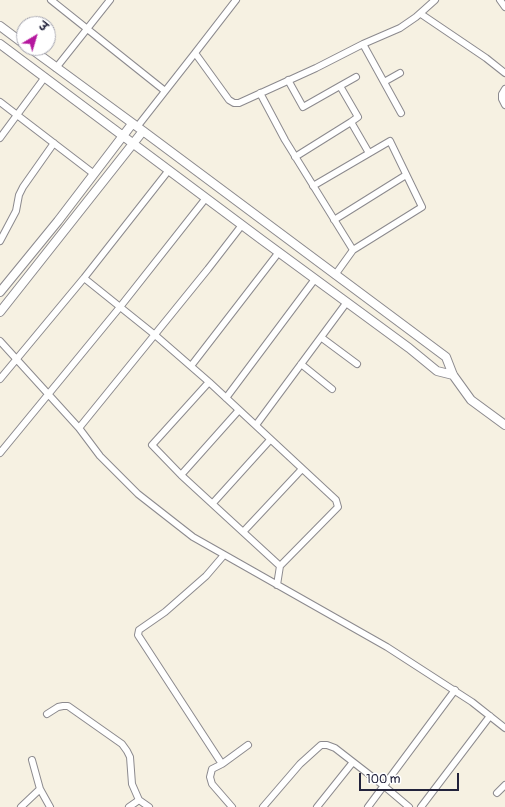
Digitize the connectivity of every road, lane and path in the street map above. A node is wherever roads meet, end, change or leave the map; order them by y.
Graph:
1 (51, 0) edge
2 (110, 0) edge
3 (236, 0) edge
4 (435, 0) edge
5 (500, 0) edge
6 (505, 7) edge
7 (421, 14) junction
8 (0, 26) edge
9 (87, 29) junction
10 (16, 38) edge
11 (0, 44) edge
12 (363, 44) junction
13 (195, 54) junction
14 (40, 56) edge
15 (56, 68) junction
16 (400, 73) dead end
17 (505, 73) edge
18 (45, 77) junction
19 (356, 77) dead end
20 (288, 80) junction
21 (384, 82) junction
22 (340, 86) junction
23 (505, 89) edge
24 (165, 91) junction
25 (260, 93) junction
26 (0, 102) edge
27 (505, 105) edge
28 (401, 114) dead end
29 (18, 115) junction
30 (351, 122) junction
31 (137, 128) junction
32 (123, 135) junction
33 (0, 138) edge
34 (54, 143) junction
35 (134, 143) junction
36 (369, 153) junction
37 (295, 157) junction
38 (169, 170) junction
39 (94, 174) junction
40 (406, 175) junction
41 (313, 186) junction
42 (206, 198) junction
43 (334, 220) junction
44 (242, 225) junction
45 (0, 241) edge
46 (353, 250) junction
47 (279, 252) junction
48 (335, 274) junction
49 (84, 278) junction
50 (315, 279) junction
51 (0, 292) edge
52 (347, 302) junction
53 (120, 307) junction
54 (0, 312) edge
55 (155, 335) junction
56 (322, 338) junction
57 (0, 341) edge
58 (17, 359) junction
59 (301, 364) junction
60 (357, 364) dead end
61 (191, 366) junction
62 (453, 375) junction
63 (0, 379) edge
64 (209, 382) junction
65 (332, 389) dead end
66 (48, 394) junction
67 (226, 398) junction
68 (239, 410) junction
69 (256, 425) junction
70 (505, 425) edge
71 (79, 428) junction
72 (270, 440) junction
73 (0, 452) edge
74 (302, 469) junction
75 (181, 475) junction
76 (213, 503) junction
77 (243, 532) junction
78 (224, 555) junction
79 (280, 566) junction
80 (277, 585) junction
81 (455, 690) junction
82 (47, 714) dead end
83 (490, 716) junction
84 (505, 728) edge
85 (248, 745) dead end
86 (32, 760) dead end
87 (353, 762) junction
88 (222, 764) junction
89 (505, 785) edge
90 (384, 786) junction
91 (40, 789) junction
92 (497, 793) dead end
93 (139, 800) junction
94 (22, 807) edge
95 (50, 807) edge
96 (129, 807) edge
97 (149, 807) edge
98 (232, 807) edge
99 (263, 807) edge
100 (317, 807) edge
101 (368, 807) edge
102 (409, 807) edge
103 (421, 807) edge

1 - 9 street
2 - 9 street
3 - 13 street
4 - 7 street
5 - 6 street
7 - 12 street
7 - 17 street
8 - 10 street
9 - 15 street
9 - 24 street
11 - 18 street
12 - 20 street
12 - 21 street
13 - 24 street
13 - 25 street
14 - 15 street
15 - 31 street
16 - 21 street
18 - 29 street
18 - 32 street
19 - 22 street
20 - 22 street
20 - 25 street
21 - 28 street
22 - 30 street
23 - 27 street
24 - 31 street
25 - 37 street
26 - 29 street
29 - 33 street
29 - 34 street
30 - 36 street
30 - 37 street
31 - 32 street
31 - 35 street
31 - 48 street
32 - 35 street
32 - 39 street
34 - 39 street
34 - 45 street
35 - 38 street
35 - 54 street
36 - 40 street
36 - 41 street
37 - 41 street
38 - 42 street
38 - 49 street
39 - 51 street
40 - 43 street
40 - 46 street
41 - 43 street
42 - 44 street
42 - 53 street
43 - 46 street
44 - 47 street
44 - 55 street
46 - 48 street
47 - 50 street
47 - 61 street
48 - 62 street
49 - 53 street
49 - 58 street
50 - 52 street
50 - 67 street
52 - 56 street
52 - 62 street
53 - 55 street
53 - 66 street
55 - 61 street
55 - 71 street
56 - 59 street
56 - 60 street
57 - 58 street
58 - 63 street
58 - 66 street
59 - 65 street
59 - 69 street
61 - 64 street
62 - 70 street
64 - 67 street
64 - 75 street
66 - 71 street
66 - 73 street
67 - 68 street
68 - 69 street
68 - 75 street
69 - 72 street
71 - 78 street
72 - 74 street
72 - 76 street
74 - 77 street
74 - 79 street
75 - 76 street
76 - 77 street
77 - 79 street
78 - 80 street
78 - 88 street
79 - 80 street
80 - 81 street
81 - 83 street
81 - 90 street
82 - 93 street
83 - 84 street
83 - 103 street
85 - 88 street
86 - 91 street
87 - 90 street
87 - 99 street
87 - 100 street
88 - 98 street
89 - 92 street
90 - 101 street
90 - 102 street
91 - 94 street
91 - 95 street
93 - 96 street
93 - 97 street

